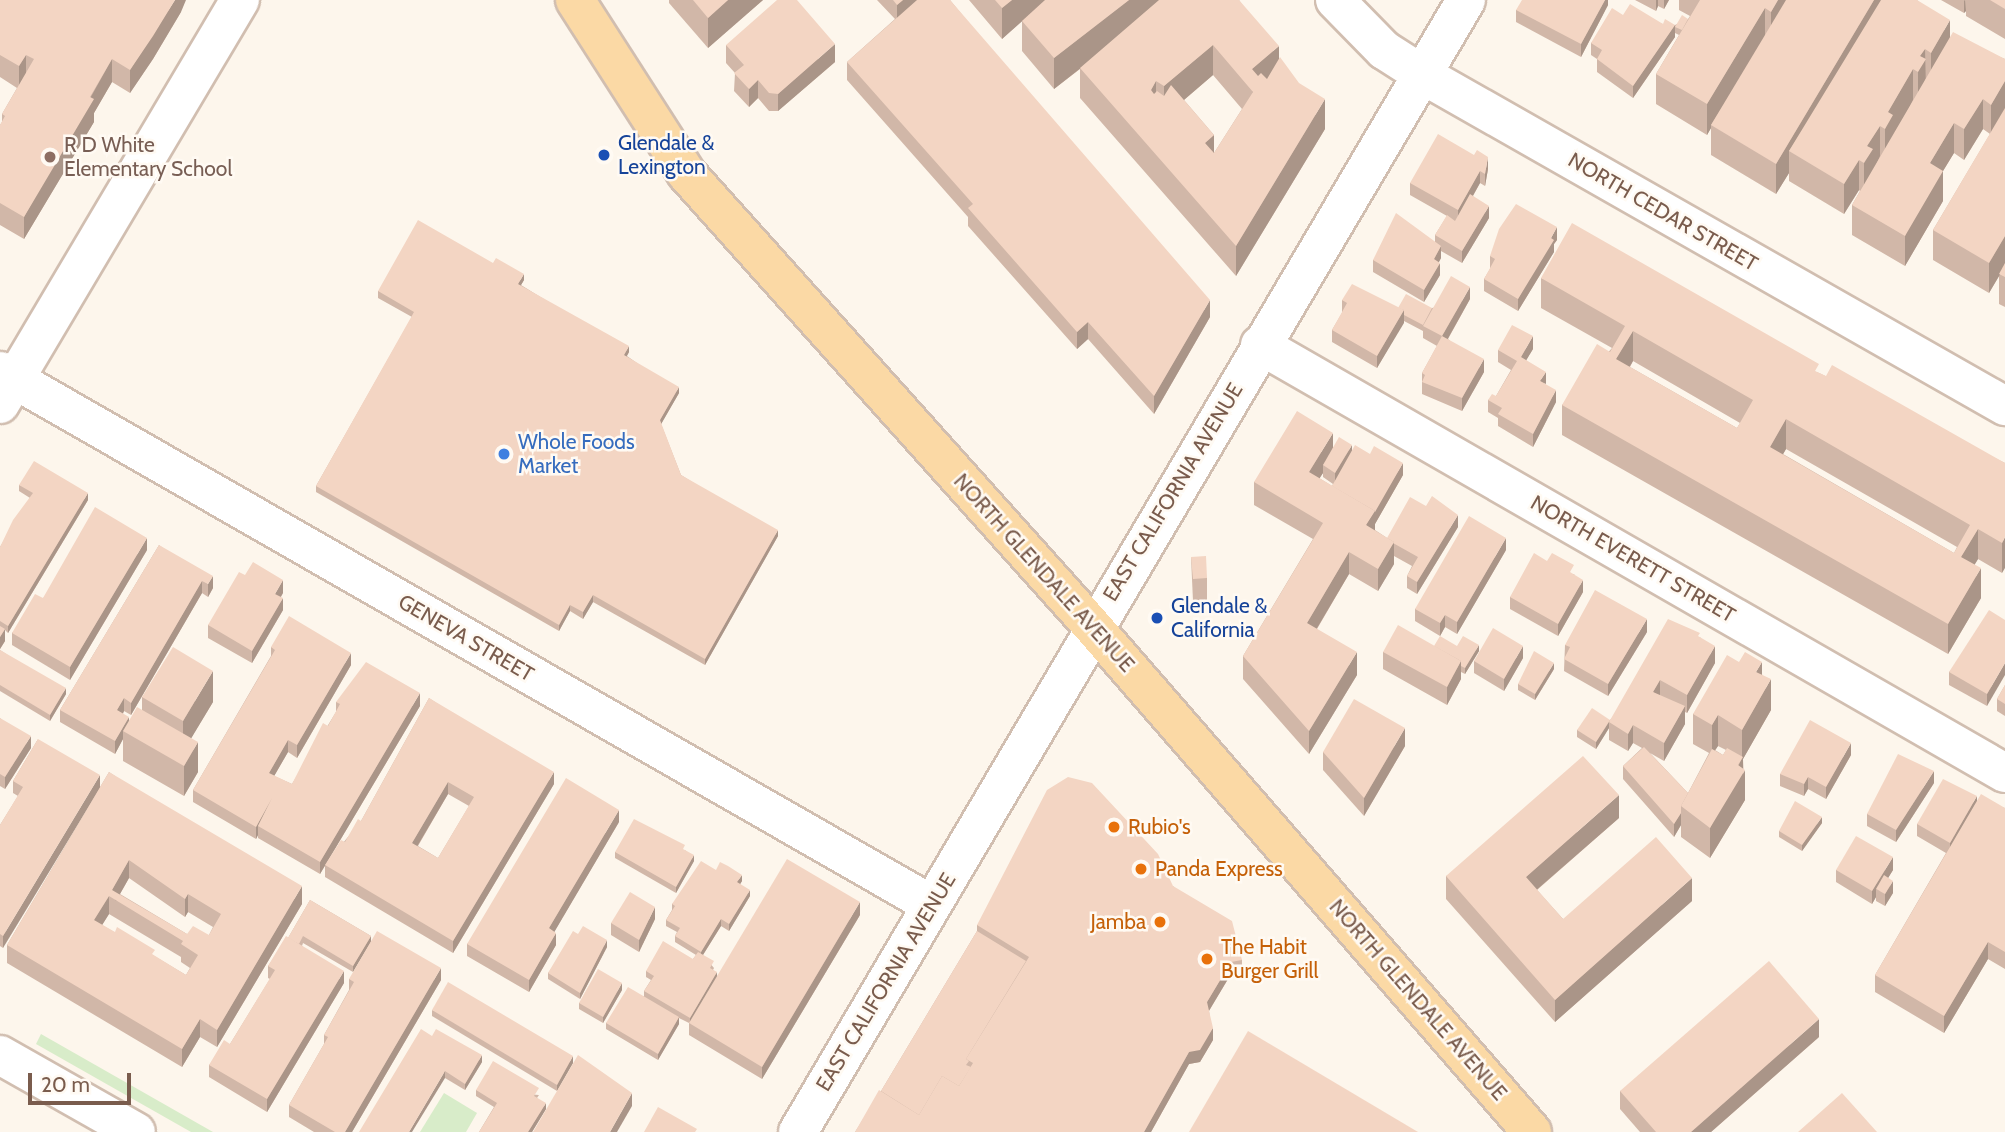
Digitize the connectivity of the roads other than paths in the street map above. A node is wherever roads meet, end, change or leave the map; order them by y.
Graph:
1 (240, 0) edge
2 (575, 0) edge
3 (1335, 0) edge
4 (1466, 0) edge
5 (1423, 75) junction
6 (1260, 345) junction
7 (5, 385) edge
8 (2005, 406) edge
9 (1093, 627) junction
10 (2005, 773) edge
11 (932, 905) junction
12 (0, 1055) edge
13 (136, 1132) edge
14 (798, 1132) edge
15 (1532, 1132) edge

1 - 7 street
2 - 9 main road, NORTH GLENDALE AVENUE
3 - 5 street, NORTH CEDAR STREET
4 - 5 street, EAST CALIFORNIA AVENUE
5 - 6 street, EAST CALIFORNIA AVENUE
5 - 8 street, NORTH CEDAR STREET
6 - 9 street, EAST CALIFORNIA AVENUE
6 - 10 street, NORTH EVERETT STREET
7 - 11 street, GENEVA STREET
9 - 11 street, EAST CALIFORNIA AVENUE
9 - 15 main road, NORTH GLENDALE AVENUE
11 - 14 street, EAST CALIFORNIA AVENUE
12 - 13 street

